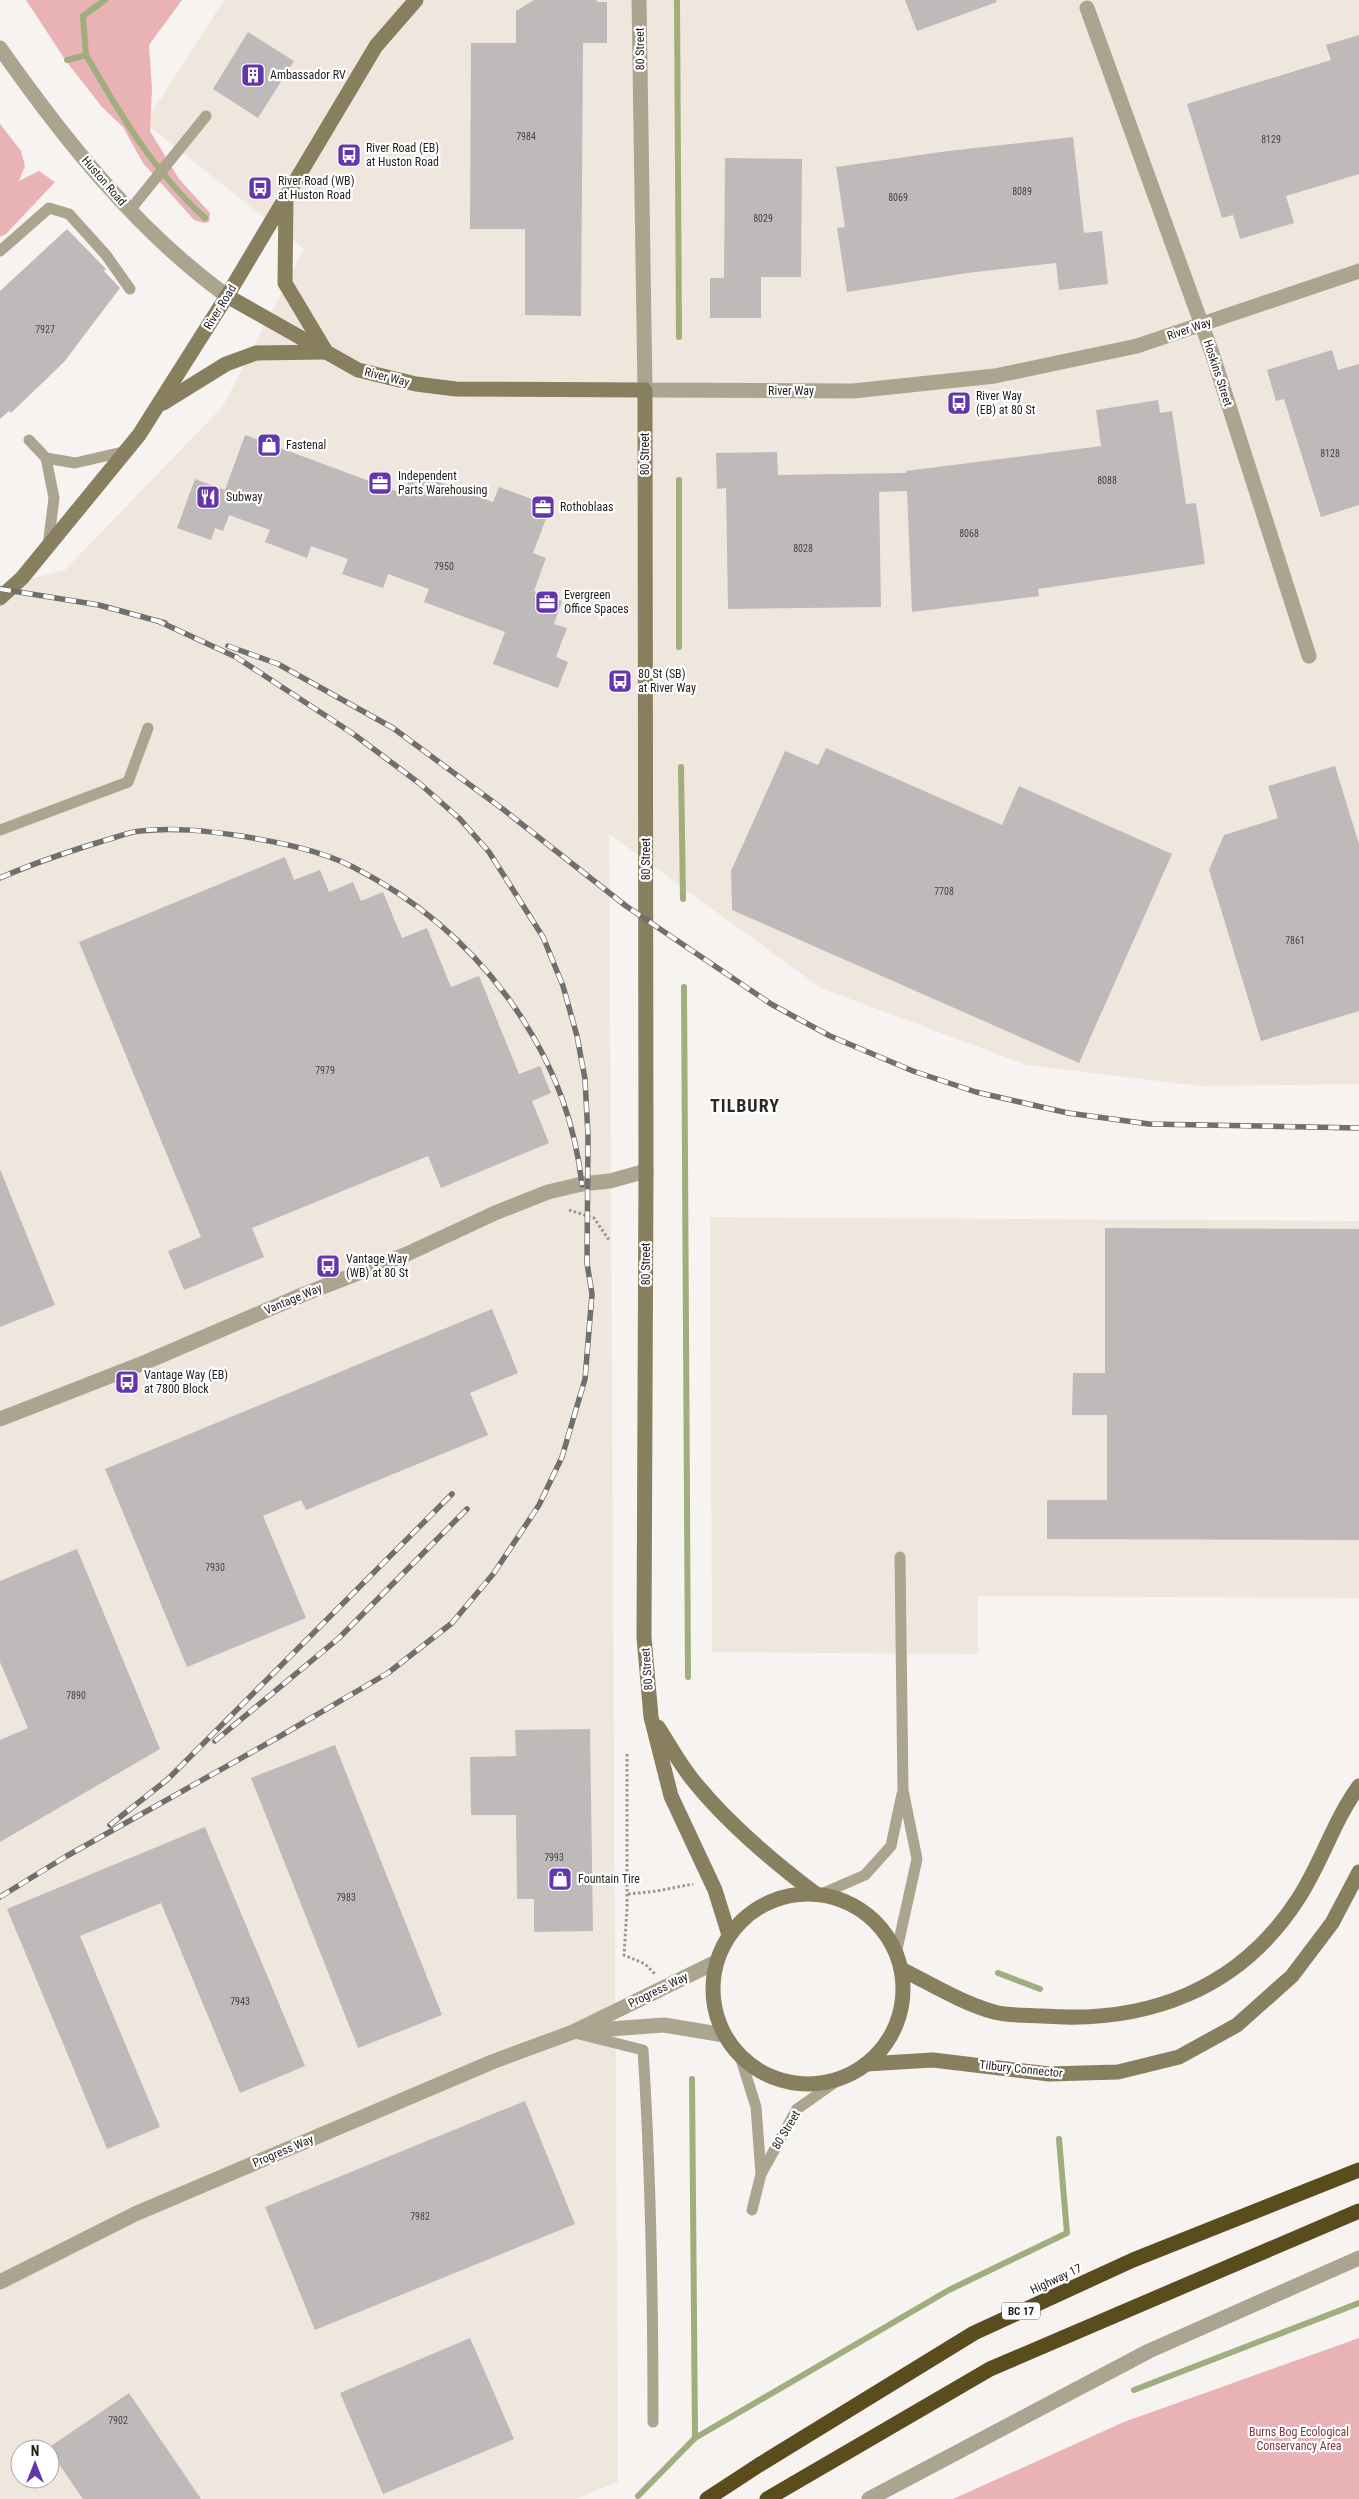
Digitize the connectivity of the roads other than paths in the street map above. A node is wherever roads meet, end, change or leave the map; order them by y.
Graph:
1 (416, 0) edge
2 (639, 0) edge
3 (1087, 8) dead end
4 (0, 48) edge
5 (206, 116) dead end
6 (286, 197) junction
7 (130, 210) junction
8 (0, 251) edge
9 (1359, 271) edge
10 (130, 289) dead end
11 (227, 296) junction
12 (1201, 324) junction
13 (326, 352) junction
14 (645, 390) junction
15 (159, 405) junction
16 (28, 440) dead end
17 (127, 451) junction
18 (46, 458) junction
19 (48, 546) junction
20 (0, 598) edge
21 (1309, 656) dead end
22 (148, 728) dead end
23 (0, 830) edge
24 (646, 1171) junction
25 (0, 1419) edge
26 (900, 1557) dead end
27 (651, 1717) junction
28 (1359, 1786) edge
29 (903, 1790) junction
30 (1359, 1872) edge
31 (817, 1894) junction
32 (729, 1935) junction
33 (896, 1954) junction
34 (716, 1962) junction
35 (901, 1969) junction
36 (573, 2032) junction
37 (724, 2035) junction
38 (740, 2056) junction
39 (866, 2064) junction
40 (844, 2076) junction
41 (1359, 2170) edge
42 (761, 2174) junction
43 (752, 2210) dead end
44 (1359, 2211) edge
45 (1359, 2258) edge
46 (0, 2282) edge
47 (653, 2422) dead end
48 (707, 2499) edge
49 (767, 2499) edge
50 (869, 2499) edge

1 - 6 street, River Road
2 - 14 street, 80 Street
3 - 12 street, Hoskins Street
4 - 7 street, Huston Road
5 - 7 lane
6 - 11 street, River Road
6 - 13 street
7 - 11 street, Huston Road
8 - 10 lane
9 - 12 street, River Way
11 - 13 street, River Way
11 - 15 street, River Road
12 - 14 street, River Way
12 - 21 street, Hoskins Street
13 - 14 street, River Way
13 - 15 street
14 - 24 street, 80 Street
15 - 17 street, River Road
16 - 18 lane
17 - 18 lane
17 - 19 street, River Road
18 - 19 lane
19 - 20 street, River Road
22 - 23 lane
24 - 25 street, Vantage Way
24 - 27 street, 80 Street
26 - 29 lane
27 - 31 street, 80 Street
27 - 32 street, 80 Street
28 - 35 street
29 - 31 lane
29 - 33 lane
30 - 39 street, Tilbury Connector
31 - 32 street
31 - 33 street
32 - 34 street
33 - 35 street
34 - 36 street, Progress Way
34 - 37 street
35 - 39 street
36 - 37 street, Progress Way
36 - 46 street, Progress Way
36 - 47 lane
37 - 38 street
38 - 40 street
38 - 42 lane, 80 Street
39 - 40 street
40 - 42 lane, 80 Street
41 - 48 highway, Highway 17 / BC 17
42 - 43 lane, 80 Street
44 - 49 highway
45 - 50 street

